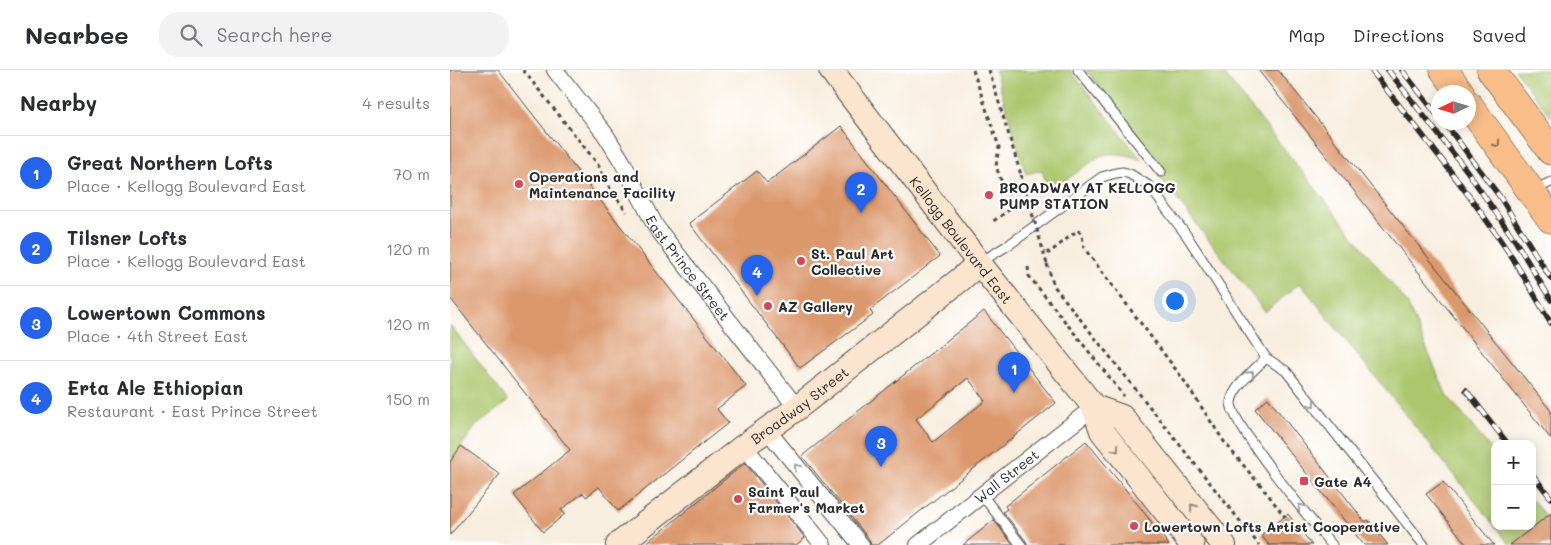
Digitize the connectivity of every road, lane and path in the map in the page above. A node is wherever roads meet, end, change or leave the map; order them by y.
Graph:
1 (555, 70) edge
2 (831, 70) edge
3 (973, 70) edge
4 (989, 70) edge
5 (1078, 70) edge
6 (1444, 70) edge
7 (1491, 70) edge
8 (1455, 85) edge
9 (1476, 113) edge
10 (1551, 151) edge
11 (1161, 172) dead end
12 (1541, 187) edge
13 (1551, 219) edge
14 (992, 222) dead end
15 (1048, 251) dead end
16 (979, 263) junction
17 (1266, 358) junction
18 (1094, 407) junction
19 (797, 408) junction
20 (767, 430) junction
21 (744, 446) junction
22 (1262, 480) dead end
23 (1259, 484) junction
24 (982, 495) junction
25 (1285, 516) dead end
26 (618, 545) edge
27 (823, 545) edge
28 (861, 545) edge
29 (918, 545) edge
30 (1022, 545) edge
31 (1192, 545) edge
32 (1224, 545) edge
33 (1259, 545) edge
34 (1332, 545) edge
35 (1424, 545) edge

1 - 19 street, East Prince Street
2 - 16 main road, Kellogg Boulevard East
3 - 14 path
4 - 33 path, bridge
5 - 11 lane
6 - 8 highway
7 - 10 highway
9 -> 12 highway
12 - 13 highway
15 - 23 path
16 - 17 lane
16 - 18 main road, Kellogg Boulevard East
16 - 19 main road, Broadway Street
34 -> 17 lane
17 -> 35 lane
18 - 24 street, Wall Street
18 -> 31 main road, Kellogg Boulevard East
32 -> 18 main road
19 - 20 main road, Broadway Street
20 - 21 main road, Broadway Street
28 -> 20 street
21 - 26 main road, Broadway Street
21 - 27 street
22 - 23 path
23 - 25 path
24 - 29 street, Wall Street
24 - 30 lane

